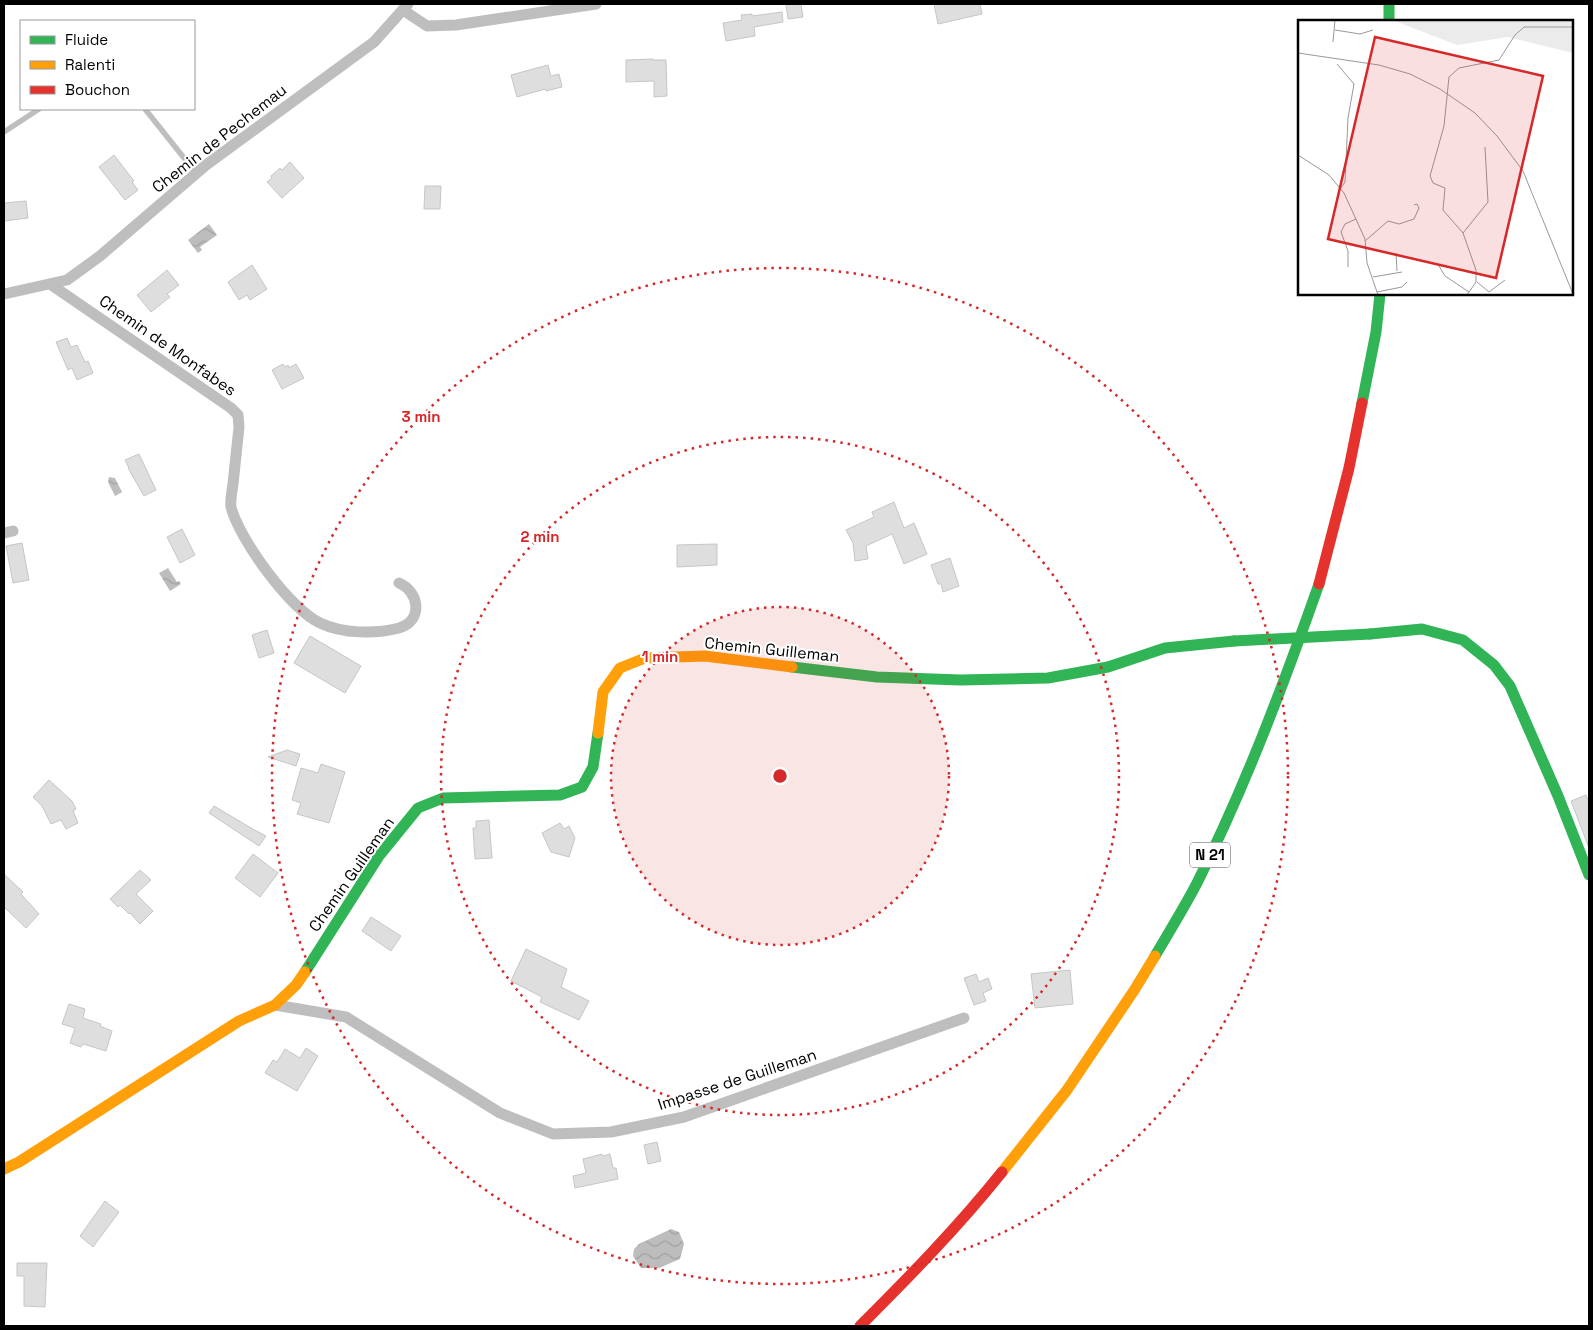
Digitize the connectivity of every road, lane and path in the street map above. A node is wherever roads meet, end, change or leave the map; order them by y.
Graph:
1 (596, 4) edge
2 (1389, 4) edge
3 (405, 7) edge
4 (1390, 20) edge
5 (37, 110) edge
6 (146, 110) edge
7 (4, 132) edge
8 (196, 173) junction
9 (50, 284) junction
10 (4, 294) edge
11 (1380, 295) edge
12 (399, 583) dead end
13 (1589, 875) edge
14 (276, 1005) junction
15 (964, 1018) dead end
16 (4, 1169) edge
17 (860, 1326) edge

1 - 3 street, Chemin de Pechemau
2 - 4 street
3 - 8 street, Chemin de Pechemau
5 - 7 lane
6 - 8 lane
8 - 9 street, Chemin de Pechemau
9 - 10 street
9 - 12 street, Chemin de Monfabes
11 - 17 street, N 21
13 - 14 street, Chemin Guilleman, bridge
14 - 15 street, Impasse de Guilleman
14 - 16 street, Chemin Guilleman

